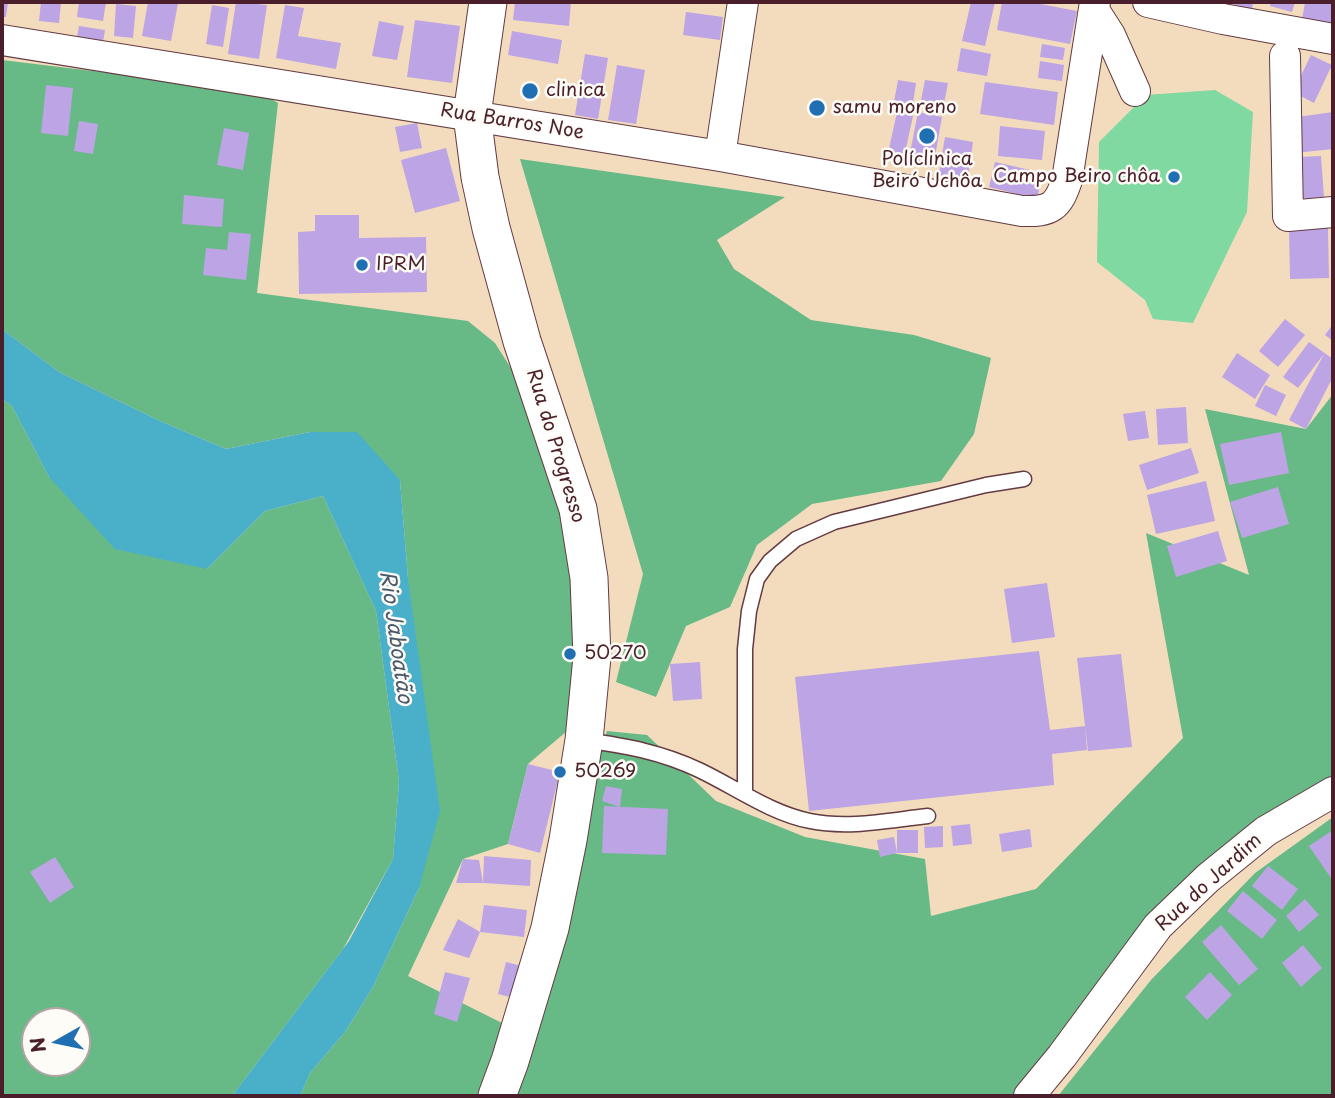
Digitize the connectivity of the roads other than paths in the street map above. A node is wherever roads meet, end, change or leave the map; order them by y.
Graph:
1 (488, 2) edge
2 (743, 2) edge
3 (1147, 2) edge
4 (1094, 6) edge
5 (1333, 39) edge
6 (2, 40) edge
7 (1285, 56) dead end
8 (1135, 91) dead end
9 (472, 116) junction
10 (720, 156) junction
11 (1333, 212) edge
12 (1024, 479) dead end
13 (584, 740) junction
14 (1333, 792) edge
15 (745, 794) junction
16 (928, 816) dead end
17 (496, 1096) edge
18 (1029, 1096) edge

1 - 9 street, Rua do Progresso
2 - 10 street
3 - 5 street
4 - 8 street
4 - 10 street, Rua Barros Noe
6 - 9 street, Rua Barros Noe
7 - 11 street
9 - 10 street, Rua Barros Noe
9 - 13 street, Rua do Progresso
12 - 15 lane
13 - 15 lane
13 - 17 street, Rua do Progresso
14 - 18 street, Rua do Jardim
15 - 16 lane

